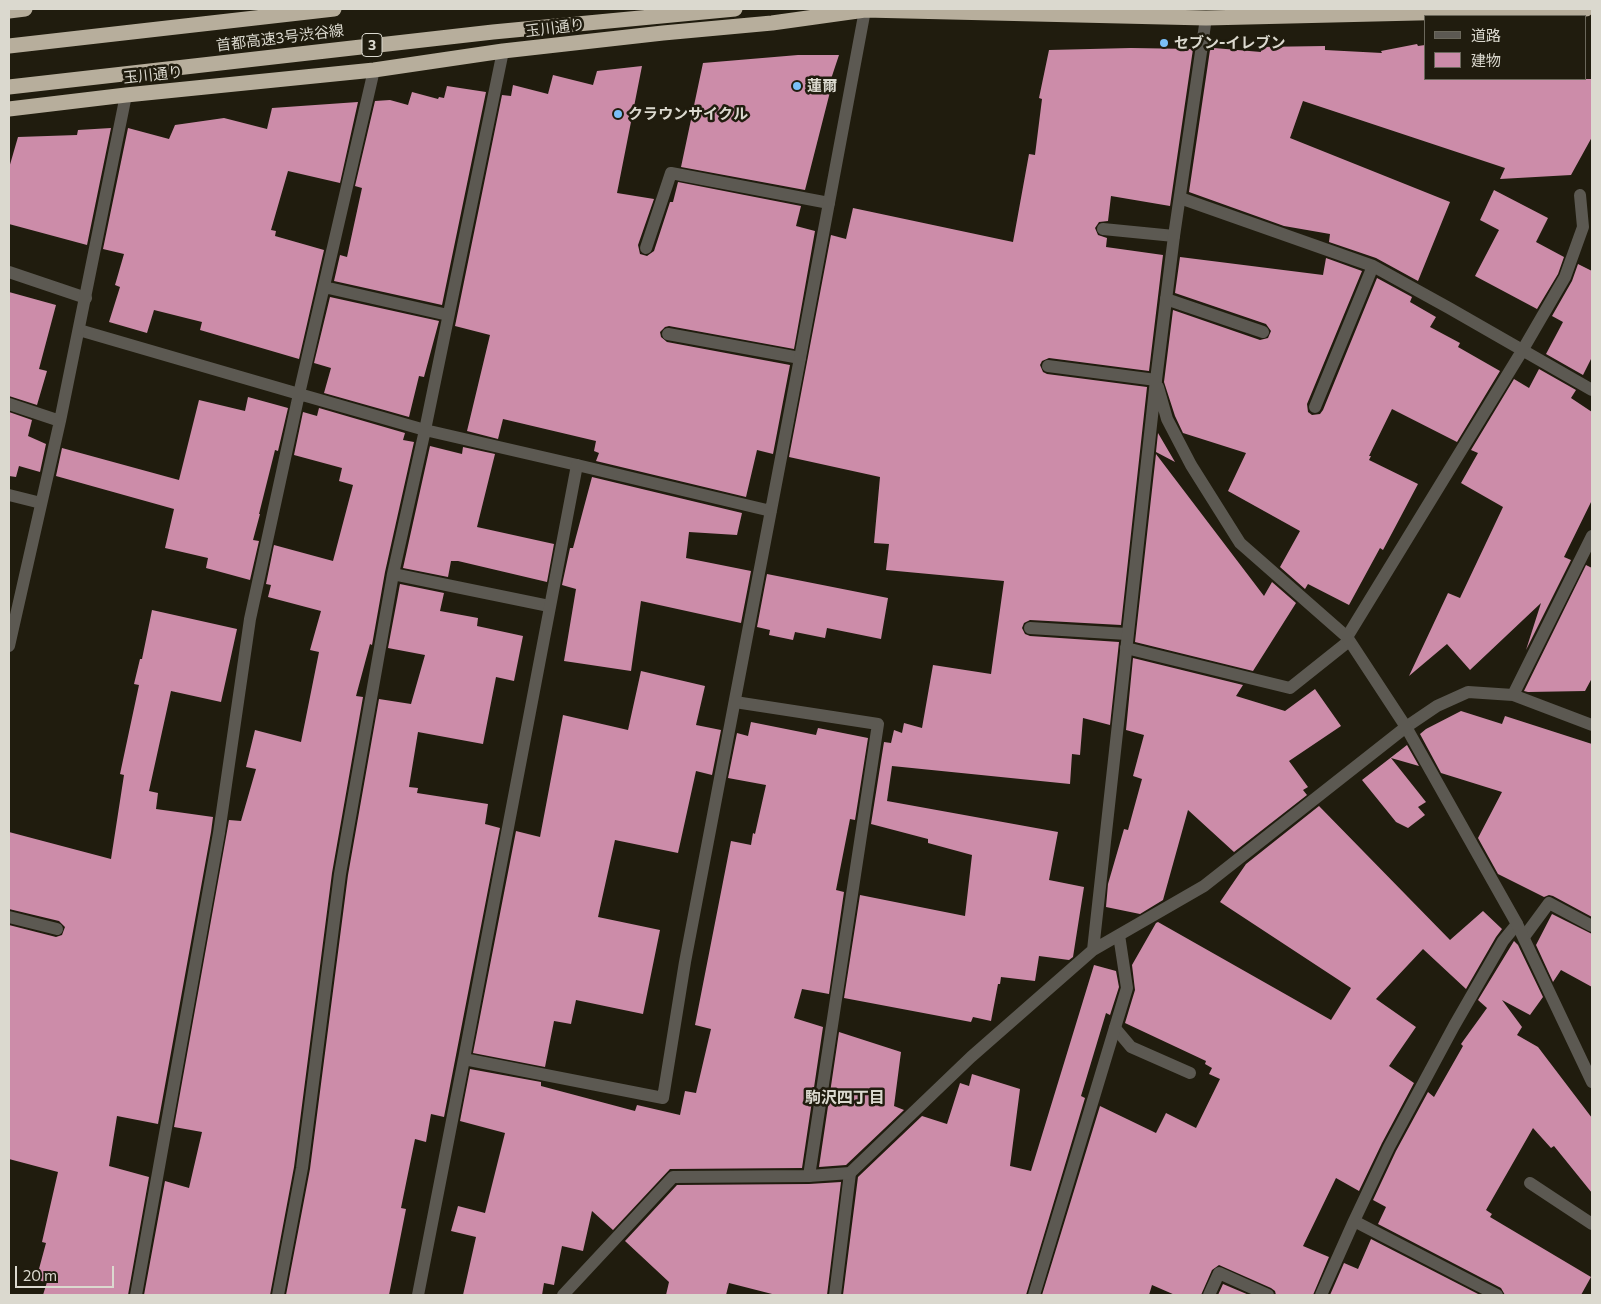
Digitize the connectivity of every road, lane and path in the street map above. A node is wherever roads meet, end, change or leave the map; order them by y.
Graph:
1 (25, 9) edge
2 (334, 9) edge
3 (735, 9) edge
4 (1586, 9) edge
5 (865, 10) junction
6 (9, 11) edge
7 (1206, 18) junction
8 (9, 46) edge
9 (502, 51) junction
10 (374, 70) junction
11 (9, 87) edge
12 (126, 95) junction
13 (9, 109) edge
14 (1580, 195) dead end
15 (1180, 198) junction
16 (828, 203) junction
17 (1103, 229) dead end
18 (1174, 236) junction
19 (646, 248) dead end
20 (1373, 266) junction
21 (9, 272) edge
22 (324, 286) junction
23 (86, 298) junction
24 (1166, 300) junction
25 (448, 315) junction
26 (79, 330) junction
27 (1263, 332) dead end
28 (668, 334) dead end
29 (1522, 351) junction
30 (800, 358) junction
31 (1048, 366) dead end
32 (1156, 380) junction
33 (1592, 390) edge
34 (299, 394) junction
35 (9, 404) edge
36 (1315, 407) dead end
37 (60, 421) junction
38 (425, 430) junction
39 (577, 465) junction
40 (9, 495) edge
41 (41, 503) junction
42 (771, 511) junction
43 (1592, 536) edge
44 (393, 574) junction
45 (549, 606) junction
46 (1030, 628) dead end
47 (1127, 634) junction
48 (1348, 639) junction
49 (9, 646) edge
50 (1126, 648) junction
51 (1513, 695) junction
52 (735, 702) junction
53 (1592, 725) edge
54 (1406, 727) junction
55 (9, 917) edge
56 (1518, 924) junction
57 (1592, 926) edge
58 (57, 929) dead end
59 (1119, 935) junction
60 (1524, 937) junction
61 (1093, 950) junction
62 (1115, 1028) junction
63 (464, 1059) junction
64 (1190, 1072) dead end
65 (1592, 1082) edge
66 (850, 1173) junction
67 (809, 1176) junction
68 (1530, 1183) dead end
69 (1354, 1221) junction
70 (1592, 1224) edge
71 (136, 1295) edge
72 (278, 1295) edge
73 (418, 1295) edge
74 (563, 1295) edge
75 (836, 1295) edge
76 (1034, 1295) edge
77 (1209, 1295) edge
78 (1268, 1295) edge
79 (1322, 1295) edge
80 (1497, 1295) edge

1 - 6 highway
2 - 8 highway, 首都高速3号渋谷線
3 - 11 highway, 首都高速3号渋谷線 / 3
4 - 7 highway, 玉川通り
5 - 7 highway, 玉川通り
5 - 9 highway, 玉川通り
5 - 16 street
7 - 15 street
9 - 10 highway, 玉川通り
9 - 25 street
10 - 12 highway, 玉川通り
10 - 22 street
12 - 13 highway, 玉川通り
12 - 23 street
14 - 29 street
15 - 18 street
15 - 20 street
16 - 19 street
16 - 30 street
17 - 18 street
18 - 24 street
20 - 29 street
20 - 36 street
21 - 23 street
22 - 25 street
22 - 34 street
23 - 26 street
24 - 27 street
24 - 32 street
25 - 38 street
26 - 34 street
26 - 37 street
28 - 30 street
29 - 33 street
29 - 48 street
30 - 42 street
31 - 32 street
32 - 47 street
32 - 48 street
34 - 38 street
34 - 71 street
35 - 37 street
37 - 41 street
38 - 39 street
38 - 44 street
39 - 42 street
39 - 45 street
40 - 41 street
41 - 49 street
42 - 52 street
43 - 51 street
44 - 45 street
44 - 72 street
45 - 63 street
46 - 47 street
47 - 50 street
48 - 50 street
48 - 54 street
50 - 61 street
51 - 53 street
51 - 54 street
52 - 63 street
52 - 67 street
54 - 56 street
54 - 59 street
55 - 58 street
56 - 60 street
56 - 69 street
57 - 60 street
59 - 61 street
59 - 62 street
60 - 65 street
61 - 66 street
62 - 64 street
62 - 76 street
63 - 73 street
66 - 67 street
66 - 75 street
67 - 74 street
68 - 70 street
69 - 79 street
69 - 80 street
77 - 78 street

